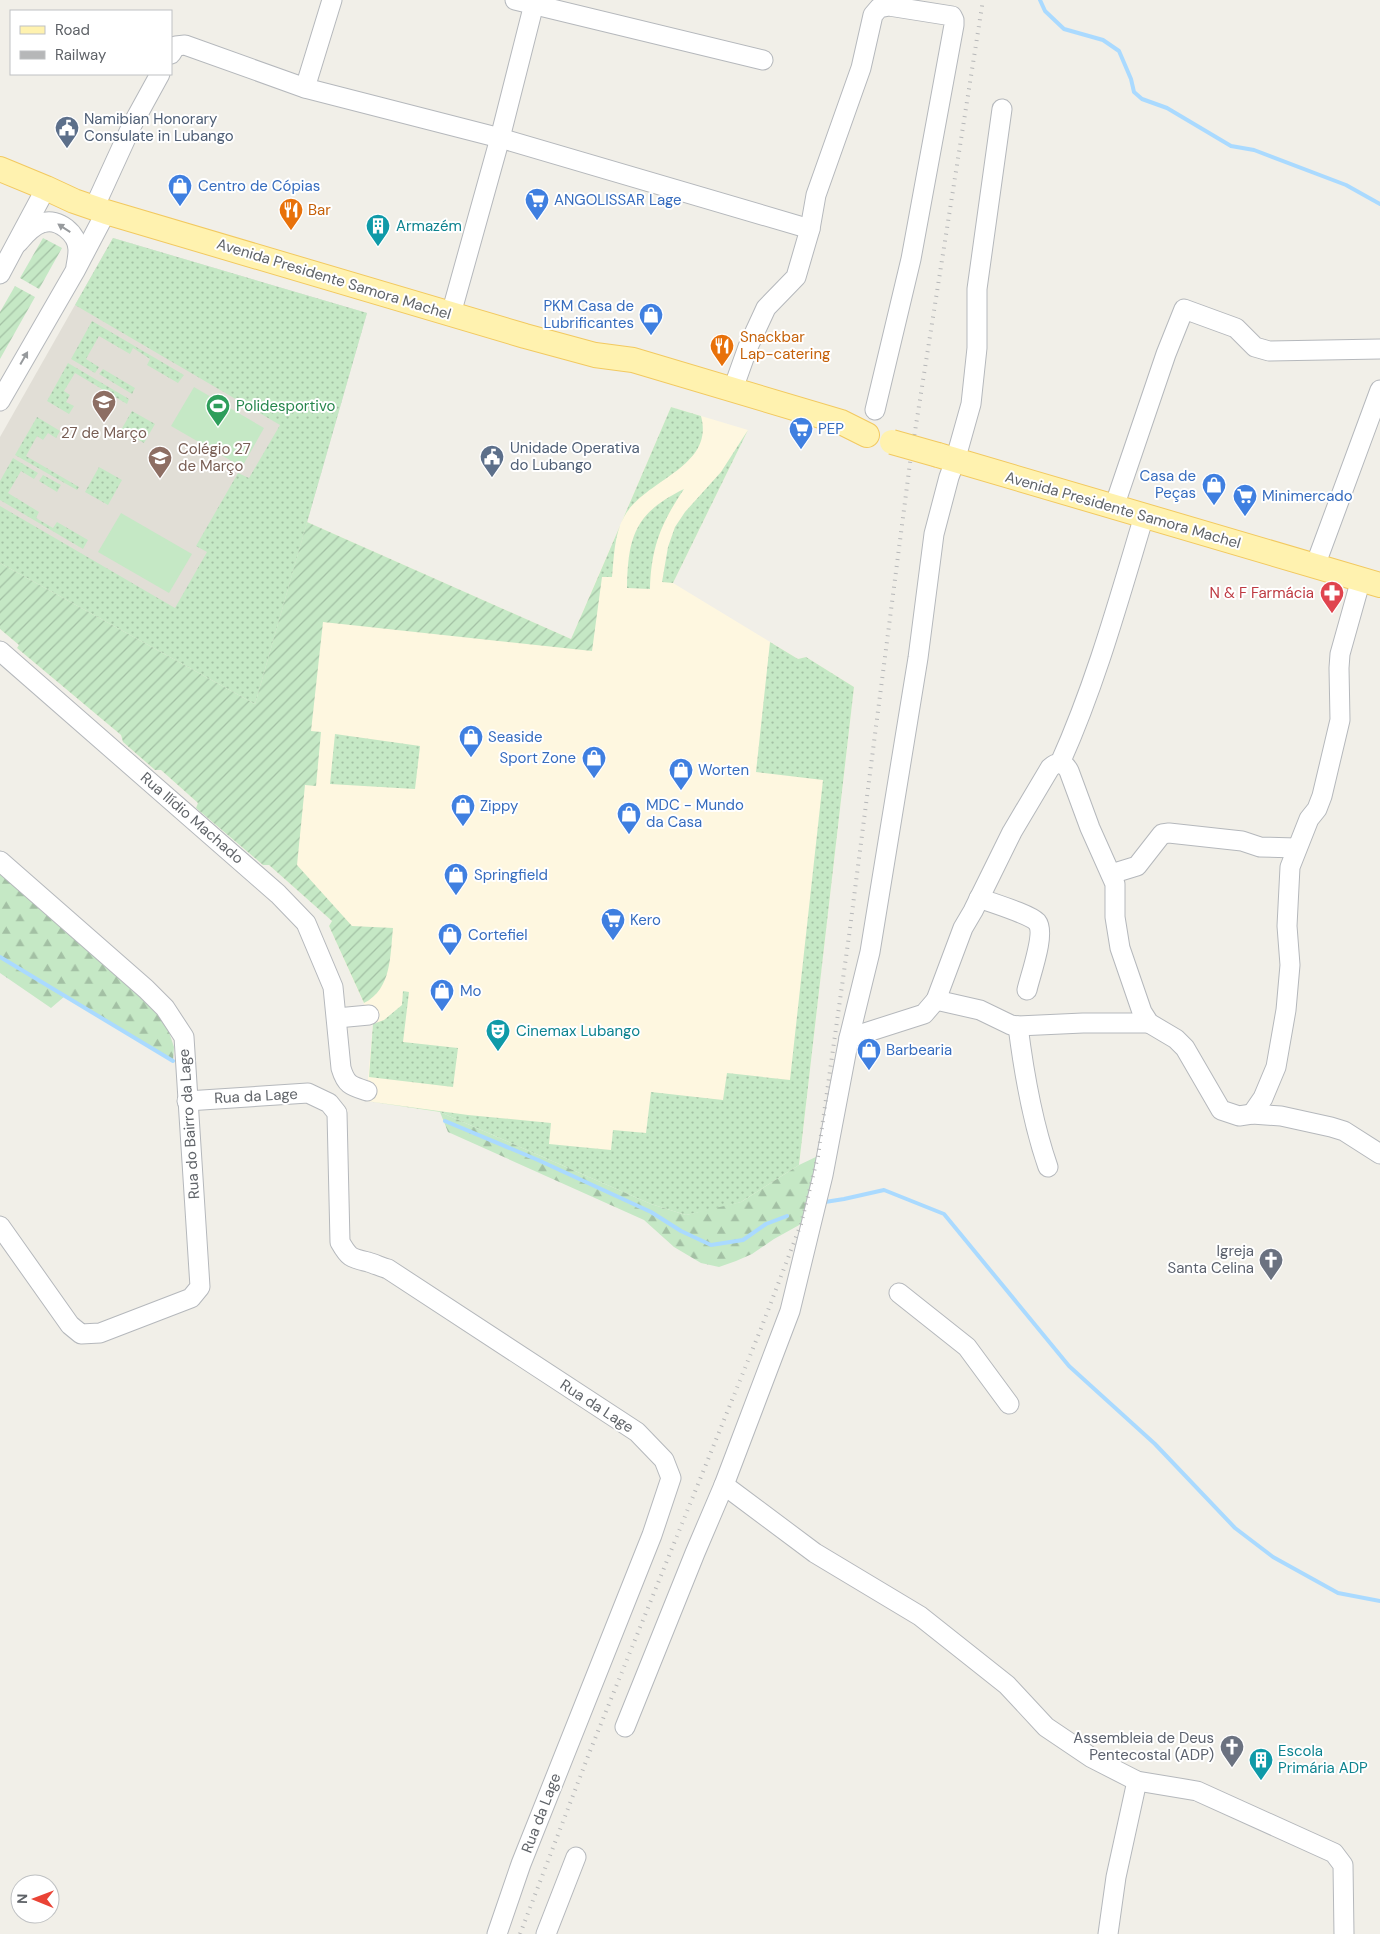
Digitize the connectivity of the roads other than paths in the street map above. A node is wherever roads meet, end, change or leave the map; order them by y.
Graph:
1 (332, 0) edge
2 (515, 0) edge
3 (535, 2) edge
4 (172, 52) edge
5 (763, 60) dead end
6 (159, 75) edge
7 (305, 88) junction
8 (1002, 109) dead end
9 (500, 138) junction
10 (0, 170) edge
11 (0, 183) edge
12 (43, 193) junction
13 (91, 207) junction
14 (810, 229) junction
15 (18, 242) junction
16 (75, 271) junction
17 (0, 274) edge
18 (452, 314) junction
19 (1380, 348) edge
20 (595, 355) junction
21 (733, 389) junction
22 (1380, 390) edge
23 (0, 400) edge
24 (875, 410) dead end
25 (867, 435) junction
26 (947, 458) junction
27 (1114, 507) junction
28 (1144, 516) junction
29 (1315, 566) junction
30 (1370, 582) edge
31 (0, 651) edge
32 (1060, 763) junction
33 (1296, 848) junction
34 (0, 861) edge
35 (1111, 874) junction
36 (979, 898) junction
37 (1026, 990) dead end
38 (936, 1000) junction
39 (369, 1015) dead end
40 (337, 1018) junction
41 (1149, 1022) junction
42 (1018, 1026) junction
43 (849, 1038) junction
44 (367, 1091) dead end
45 (187, 1101) junction
46 (1252, 1114) junction
47 (1380, 1154) edge
48 (1048, 1166) dead end
49 (0, 1226) edge
50 (899, 1293) dead end
51 (1009, 1404) dead end
52 (724, 1485) junction
53 (625, 1727) dead end
54 (1137, 1781) junction
55 (576, 1857) dead end
56 (497, 1934) edge
57 (546, 1934) edge
58 (1108, 1934) edge
59 (1344, 1934) edge

1 - 7 street
2 - 3 street
3 - 5 street
3 - 9 street
4 - 7 street
6 - 13 street
7 - 9 street
8 - 26 street
9 - 14 street
9 - 18 street
10 - 12 main road, Avenida Presidente Samora Machel
11 - 12 main road, Avenida Presidente Samora Machel
12 - 13 main road, Avenida Presidente Samora Machel
12 - 15 street
13 - 16 street
13 - 18 main road, Avenida Presidente Samora Machel
14 - 21 street
14 - 24 street
16 -> 15 street
15 - 17 street
23 -> 16 street
18 - 20 main road, Avenida Presidente Samora Machel
19 - 27 street
20 - 21 main road, Avenida Presidente Samora Machel
20 - 25 main road, Avenida Presidente Samora Machel
21 - 25 main road, Avenida Presidente Samora Machel
22 - 29 street
25 - 26 main road, Avenida Presidente Samora Machel, bridge
26 - 27 main road, Avenida Presidente Samora Machel
26 - 43 street
27 - 28 main road, Avenida Presidente Samora Machel
28 - 29 main road, Avenida Presidente Samora Machel
28 - 32 street
29 - 30 main road, Avenida Presidente Samora Machel
30 - 33 street
31 - 40 street, Rua Ilídio Machado
32 - 35 street
32 - 36 street
33 - 35 street
33 - 46 street
34 - 45 street, Rua do Bairro da Lage
35 - 41 street
36 - 37 street
36 - 38 street
38 - 42 street
38 - 43 street
39 - 40 street
40 - 44 street, Rua Ilídio Machado
41 - 42 street
41 - 46 street
42 - 48 street
43 - 52 street
45 - 49 street, Rua do Bairro da Lage
45 - 56 street, Rua da Lage
46 - 47 street
50 - 51 street
52 - 53 street
52 - 54 street
54 - 58 street
54 - 59 street
55 - 57 street

